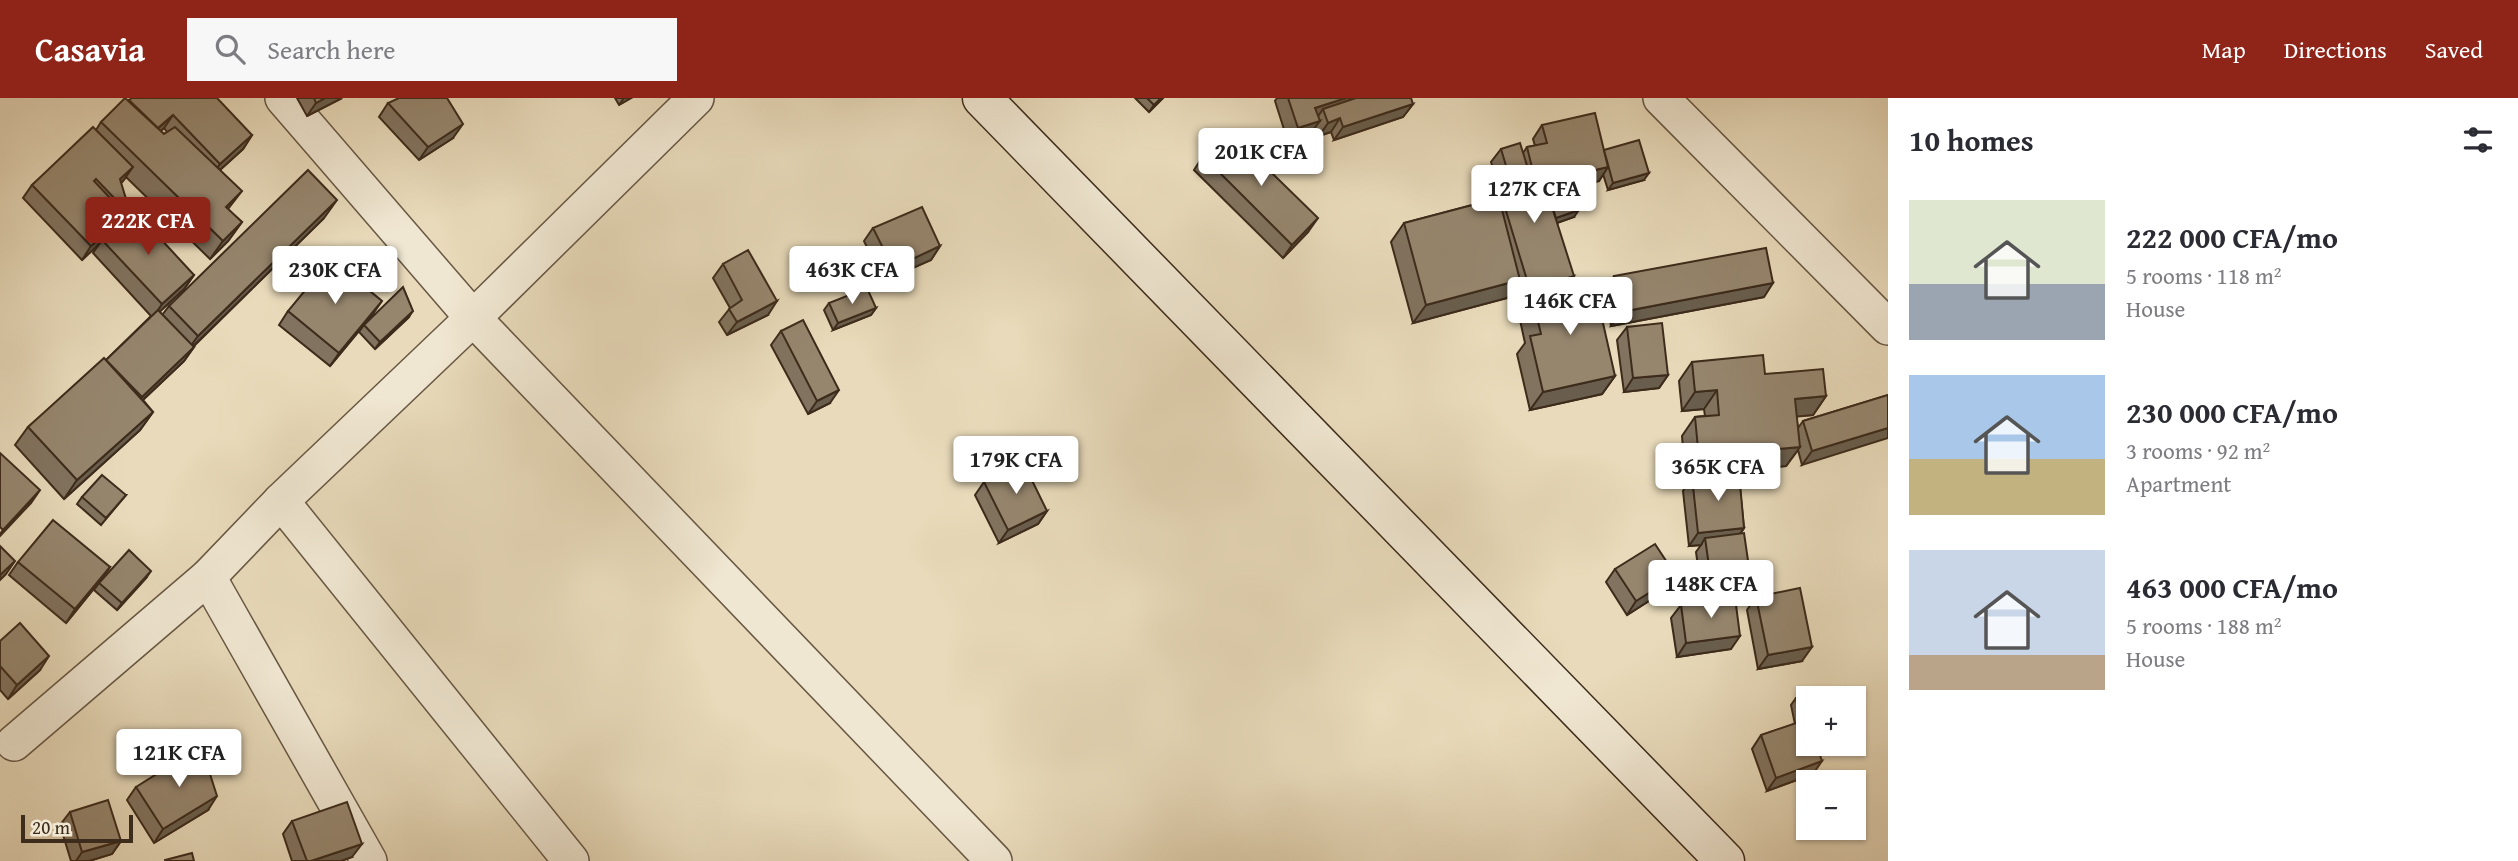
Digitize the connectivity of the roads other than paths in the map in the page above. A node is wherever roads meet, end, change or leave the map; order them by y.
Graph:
1 (283, 98) edge
2 (696, 98) edge
3 (982, 98) edge
4 (1661, 98) edge
5 (473, 318) junction
6 (1888, 327) edge
7 (281, 501) junction
8 (208, 577) junction
9 (14, 743) dead end
10 (369, 861) edge
11 (571, 861) edge
12 (994, 861) edge
13 (1725, 861) edge

1 - 5 street
2 - 5 street
3 - 13 street
4 - 6 street
5 - 7 street
5 - 12 street
7 - 8 street
7 - 11 street
8 - 9 street
8 - 10 street

